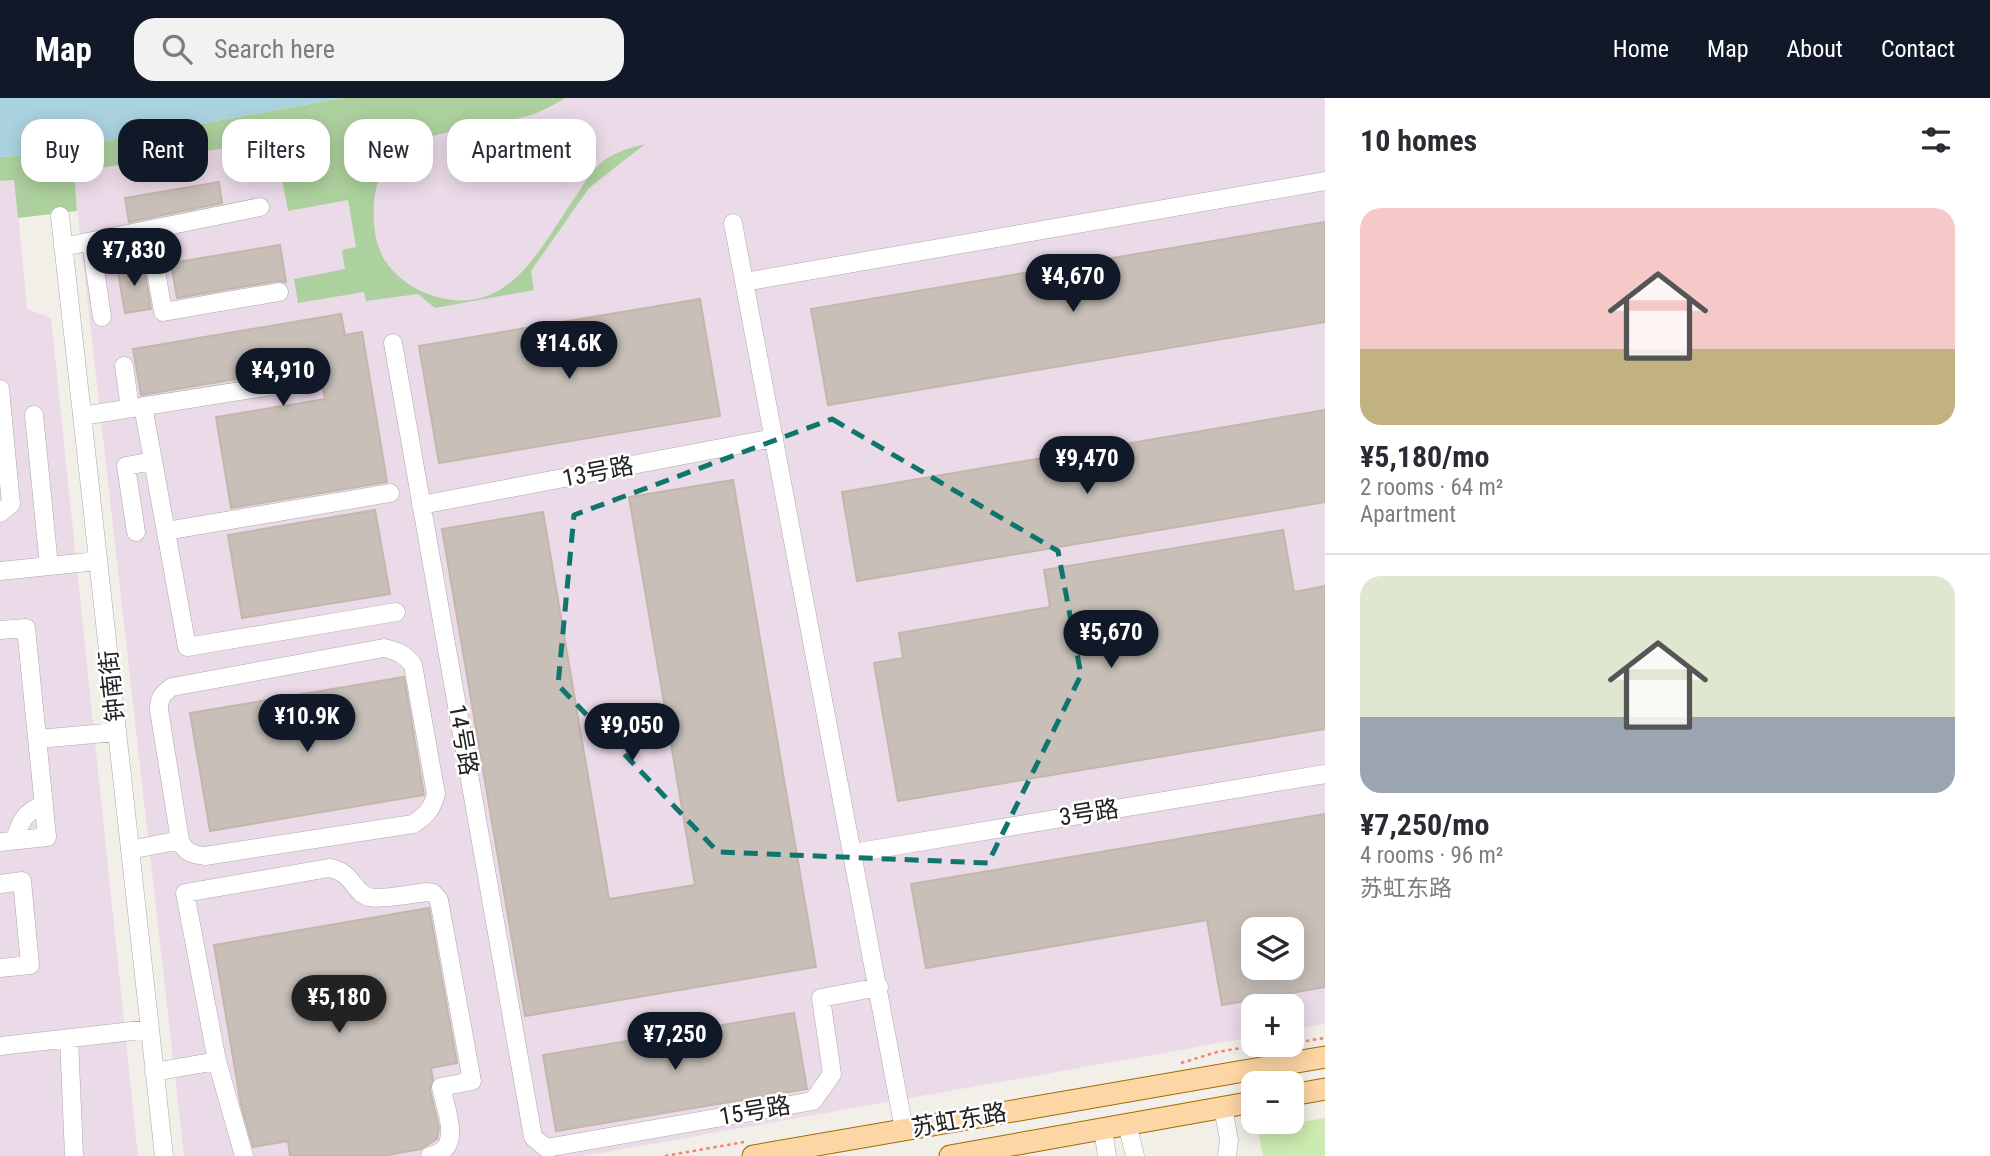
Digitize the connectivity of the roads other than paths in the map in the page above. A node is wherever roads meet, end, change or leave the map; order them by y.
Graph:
1 (1325, 181) edge
2 (260, 207) dead end
3 (60, 216) dead end
4 (733, 223) dead end
5 (149, 230) junction
6 (92, 242) junction
7 (63, 247) junction
8 (744, 282) junction
9 (279, 292) dead end
10 (102, 317) dead end
11 (393, 343) dead end
12 (124, 366) dead end
13 (316, 379) dead end
14 (0, 389) edge
15 (136, 407) junction
16 (34, 415) dead end
17 (82, 415) junction
18 (774, 438) junction
19 (153, 461) junction
20 (390, 493) dead end
21 (421, 505) junction
22 (0, 513) edge
23 (166, 531) junction
24 (136, 532) dead end
25 (98, 561) junction
26 (49, 566) junction
27 (0, 571) edge
28 (396, 612) dead end
29 (0, 631) edge
30 (117, 732) junction
31 (38, 738) junction
32 (1325, 774) edge
33 (44, 804) junction
34 (180, 840) junction
35 (8, 841) edge
36 (130, 850) junction
37 (853, 853) junction
38 (0, 884) edge
39 (0, 968) edge
40 (879, 987) junction
41 (150, 1029) junction
42 (69, 1038) junction
43 (0, 1046) edge
44 (1325, 1057) edge
45 (217, 1061) junction
46 (155, 1072) junction
47 (1325, 1089) edge
48 (1304, 1093) edge
49 (1241, 1104) edge
50 (1223, 1107) junction
51 (1126, 1124) junction
52 (904, 1129) junction
53 (1103, 1129) junction
54 (533, 1137) joint
55 (74, 1156) edge
56 (164, 1156) edge
57 (244, 1156) edge
58 (430, 1156) edge
59 (753, 1156) edge
60 (950, 1156) edge
61 (1107, 1156) edge
62 (1135, 1156) edge
63 (1227, 1156) edge

1 - 8 street
2 - 5 street
3 - 7 street, 钟南街
4 - 8 street
5 - 6 street
5 - 9 street
6 - 7 street
6 - 10 street
7 - 17 street, 钟南街
8 - 18 street
11 - 21 street, 14号路
12 - 15 street
13 - 15 street
14 - 22 street
15 - 17 street
15 - 19 street
16 - 26 street
17 - 25 street, 钟南街
18 - 21 street, 13号路
18 - 37 street
19 - 23 street
19 - 24 street
20 - 23 street
21 - 54 street, 14号路
23 - 28 street
25 - 26 street
25 - 30 street, 钟南街
26 - 27 street
29 - 31 street
30 - 31 street
30 - 36 street, 钟南街
31 - 33 street
32 - 37 street, 3号路
33 - 35 street
33 - 35 street
34 - 34 street
34 - 36 street
36 - 41 street, 钟南街
37 - 40 street
38 - 39 street
40 - 52 street
40 - 54 street, 15号路
41 - 42 street
41 - 46 street, 钟南街
42 - 43 street
42 - 55 street
44 - 52 main road, 苏虹东路
45 - 46 street
45 - 57 street
45 - 58 street
46 - 56 street, 钟南街
47 - 48 main road
49 - 50 main road, 苏虹东路
50 - 51 main road, 苏虹东路
50 - 63 street
51 - 53 main road, 苏虹东路
51 - 62 street
52 - 59 main road, 苏虹东路
53 - 60 main road, 苏虹东路
53 - 61 street

